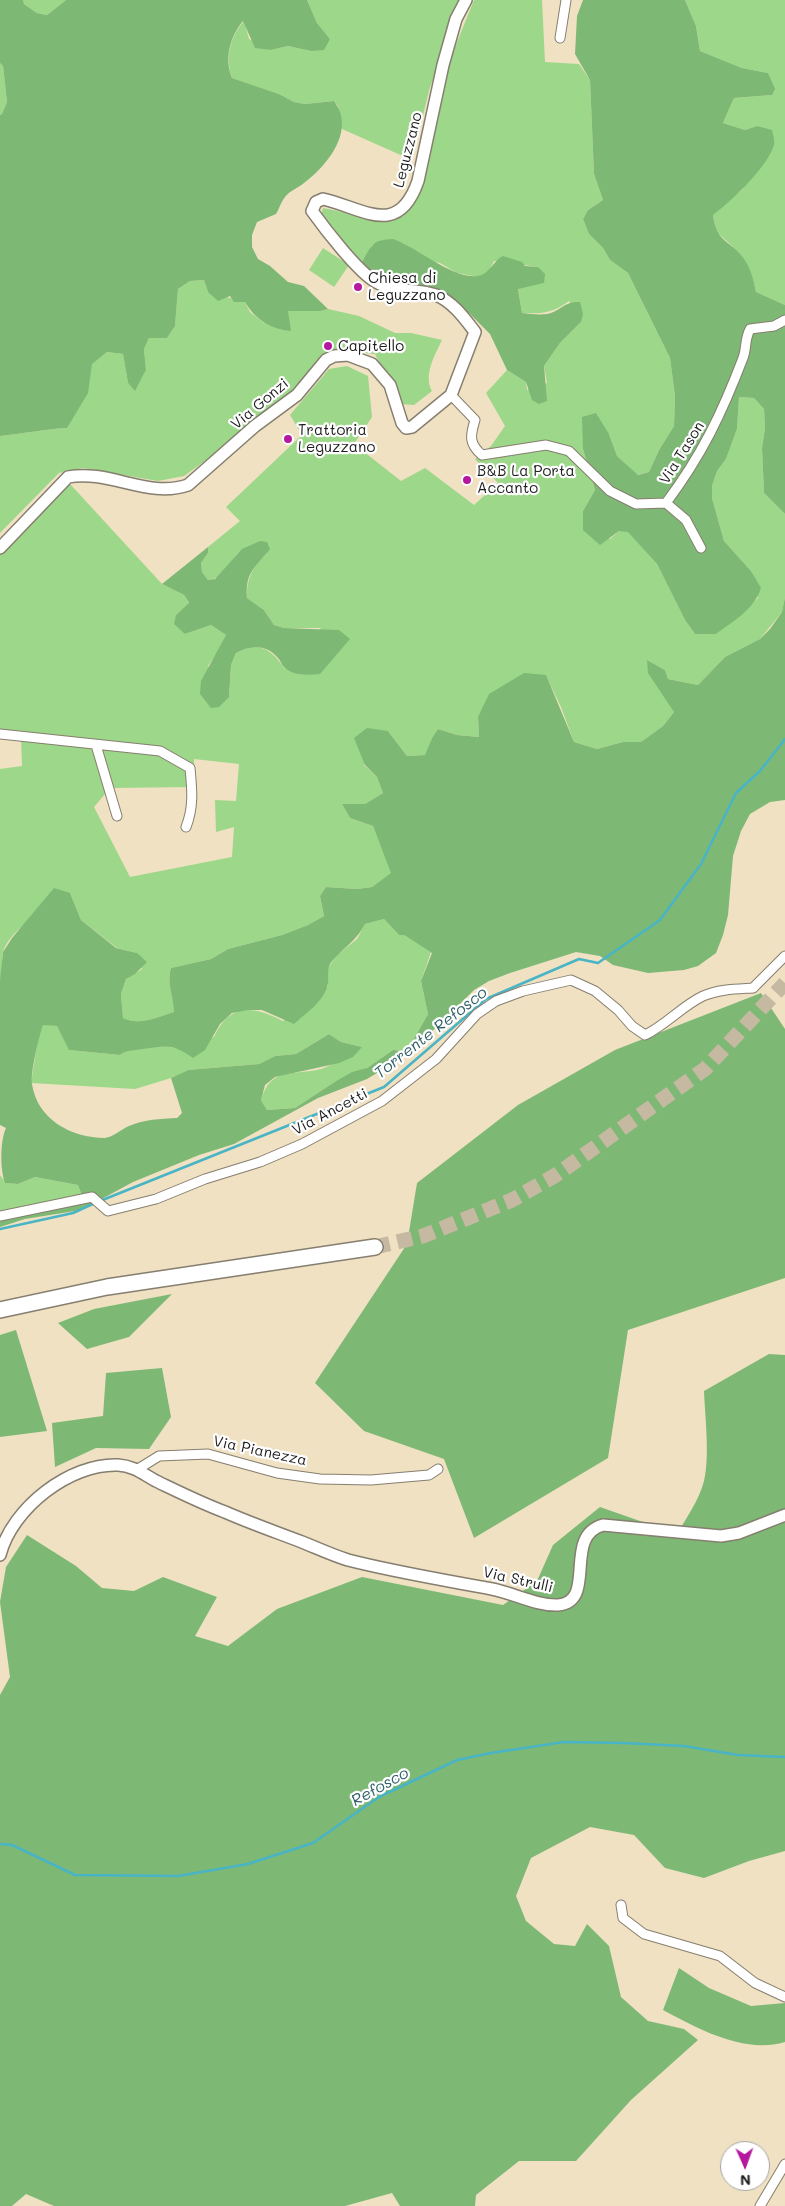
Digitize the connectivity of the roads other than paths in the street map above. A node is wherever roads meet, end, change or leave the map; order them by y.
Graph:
1 (466, 0) edge
2 (566, 0) edge
3 (560, 38) dead end
4 (312, 211) joint
5 (785, 320) edge
6 (774, 326) junction
7 (785, 330) edge
8 (451, 395) junction
9 (666, 502) junction
10 (0, 548) edge
11 (700, 548) dead end
12 (0, 734) edge
13 (96, 744) junction
14 (117, 816) dead end
15 (186, 827) dead end
16 (785, 956) edge
17 (0, 1216) edge
18 (375, 1247) tunnel mouth
19 (0, 1310) edge
20 (138, 1469) junction
21 (438, 1469) dead end
22 (785, 1515) edge
23 (0, 1555) edge
24 (621, 1905) dead end
25 (785, 1997) edge
26 (785, 2164) edge
27 (760, 2206) edge

1 - 4 street, Leguzzano
2 - 3 street
4 - 8 street, Via Gonzi
5 - 6 street, Via Tason
6 - 7 street
6 - 9 street, Via Tason
8 - 9 street, Via Tason
8 - 10 street, Via Gonzi
9 - 11 street
12 - 13 street
13 - 14 street
13 - 15 street
16 - 17 street, Via Ancetti
18 - 19 highway
20 - 21 street, Via Pianezza
20 - 22 street, Via Strulli
20 - 23 street
24 - 25 street
26 - 27 street

